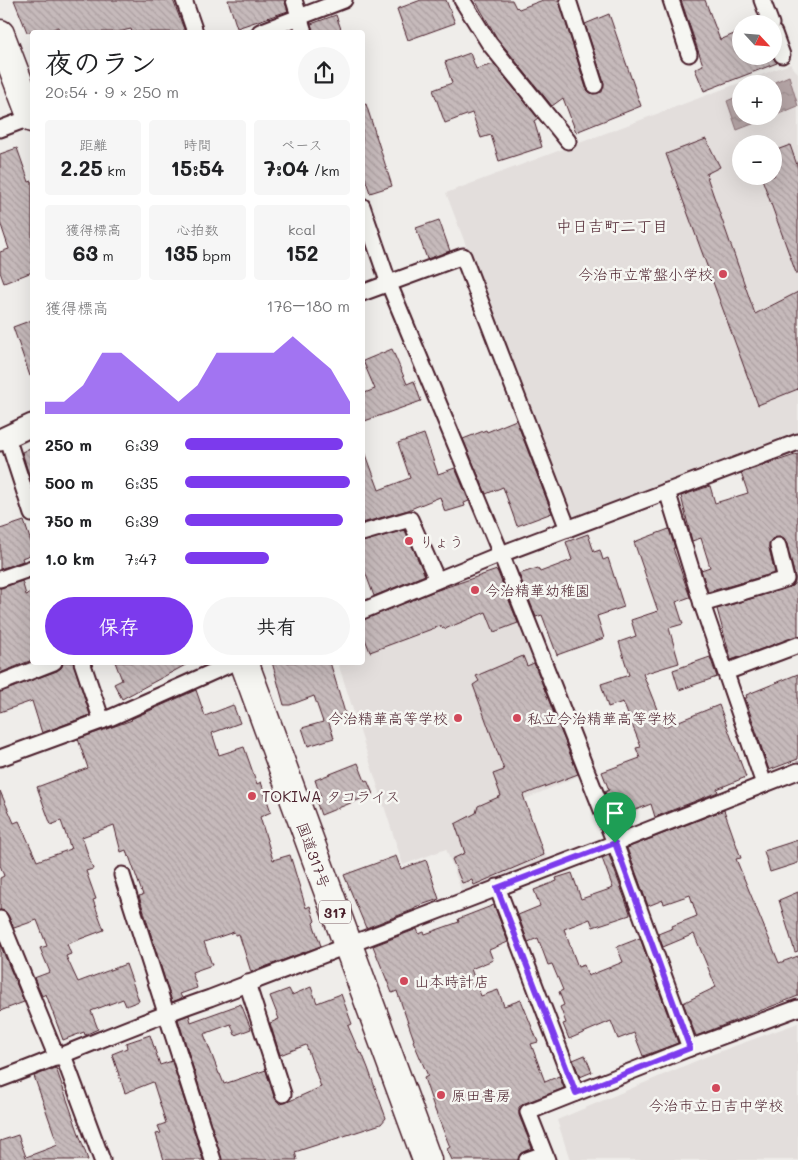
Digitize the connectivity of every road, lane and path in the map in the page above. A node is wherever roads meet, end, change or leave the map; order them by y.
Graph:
1 (184, 0) edge
2 (294, 0) edge
3 (344, 0) edge
4 (462, 0) edge
5 (568, 0) edge
6 (671, 0) edge
7 (762, 0) edge
8 (767, 15) edge
9 (301, 25) edge
10 (194, 30) edge
11 (272, 30) edge
12 (0, 34) edge
13 (689, 54) dead end
14 (595, 85) dead end
15 (30, 112) edge
16 (30, 118) edge
17 (0, 129) edge
18 (568, 142) dead end
19 (365, 215) edge
20 (389, 284) junction
21 (365, 292) edge
22 (30, 426) edge
23 (3, 438) edge
24 (798, 442) edge
25 (667, 492) junction
26 (30, 509) edge
27 (568, 529) junction
28 (365, 532) edge
29 (778, 546) dead end
30 (501, 554) junction
31 (30, 569) edge
32 (0, 579) edge
33 (437, 580) junction
34 (702, 604) junction
35 (365, 609) edge
36 (798, 645) edge
37 (46, 665) edge
38 (83, 665) edge
39 (228, 665) edge
40 (245, 665) edge
41 (726, 672) junction
42 (0, 683) edge
43 (102, 721) junction
44 (0, 758) edge
45 (798, 771) edge
46 (764, 784) junction
47 (615, 843) junction
48 (122, 875) dead end
49 (497, 888) junction
50 (0, 919) edge
51 (347, 945) junction
52 (247, 983) junction
53 (798, 1008) edge
54 (166, 1013) junction
55 (690, 1048) junction
56 (60, 1056) junction
57 (0, 1079) edge
58 (576, 1093) junction
59 (284, 1094) dead end
60 (546, 1157) edge
61 (102, 1160) edge
62 (213, 1160) edge
63 (427, 1160) edge
64 (527, 1160) edge

1 - 10 street
2 - 9 street
3 - 9 street
4 - 18 street
5 - 14 street
6 - 13 street
7 - 8 street
9 - 11 street
12 - 15 highway
16 - 17 street
19 - 20 street
20 - 21 street
20 - 27 street
20 - 30 street
22 - 23 street
23 - 26 street
24 - 25 street
25 - 27 street
25 - 34 street
27 - 30 street
28 - 33 street
29 - 34 street
30 - 33 street
30 - 47 street
31 - 32 street
33 - 35 street
34 - 41 street
36 - 41 street
37 - 42 street
38 - 43 street
39 - 43 street
40 - 51 highway, 国道317号 / 317
41 - 46 street
43 - 44 street
45 - 46 street
46 - 47 street
47 - 49 street
47 - 55 street
48 - 54 street
49 - 51 street
49 - 58 street
50 - 56 street
51 - 52 street
51 - 63 highway, 国道317号 / 317
52 - 54 street
52 - 59 street
53 - 55 street
54 - 56 street
54 - 62 street
55 - 58 street
56 - 57 street
56 - 61 street
58 - 60 street
60 - 64 street

